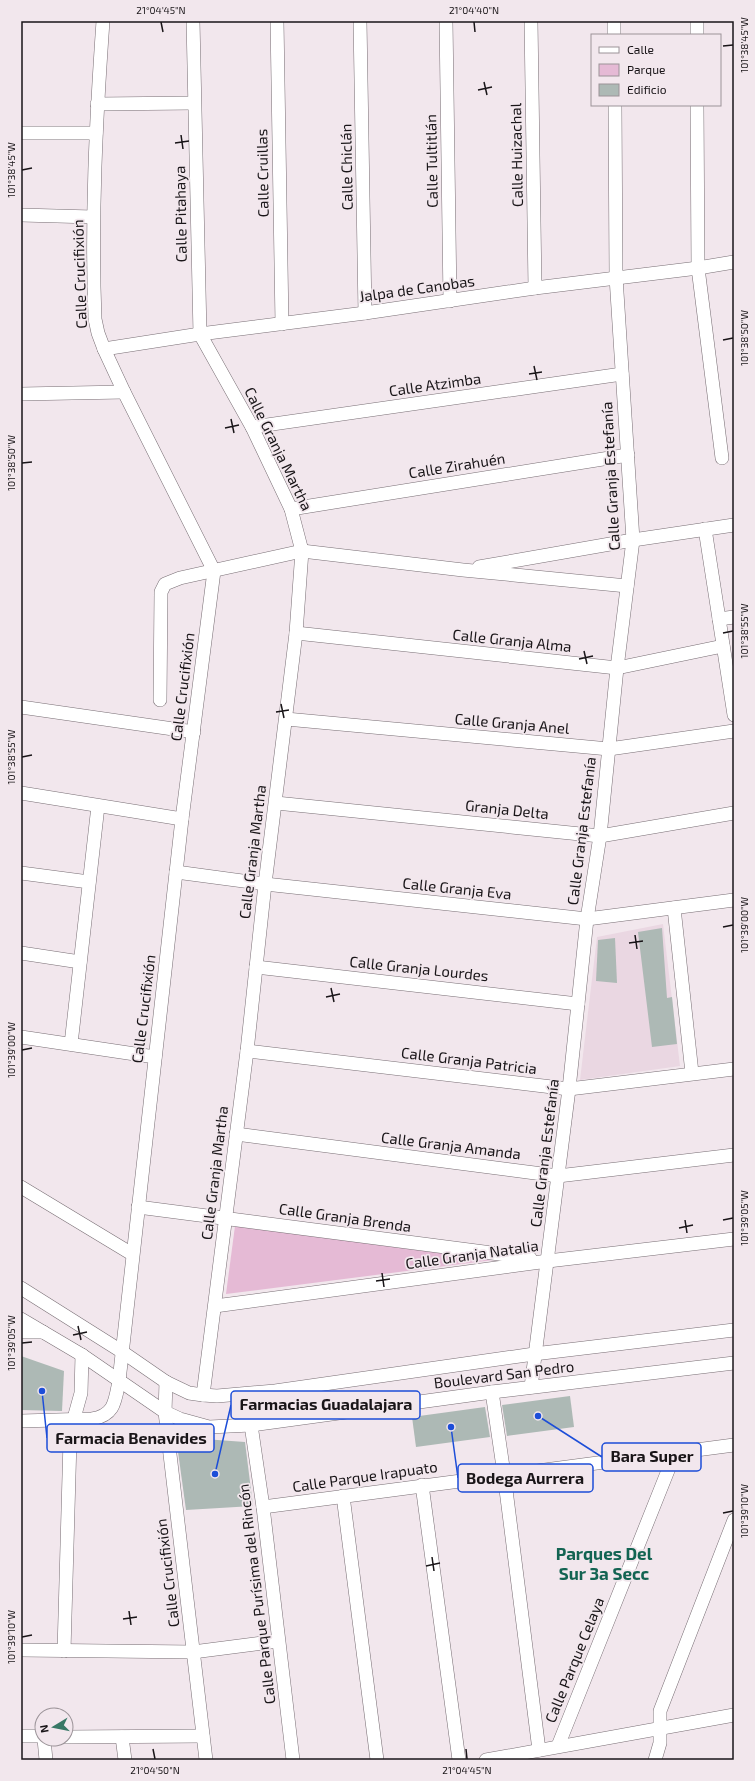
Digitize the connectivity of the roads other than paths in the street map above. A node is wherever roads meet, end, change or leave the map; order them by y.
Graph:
1 (103, 21) edge
2 (193, 21) edge
3 (277, 21) edge
4 (360, 21) edge
5 (446, 21) edge
6 (531, 21) edge
7 (614, 21) edge
8 (697, 21) edge
9 (614, 34) edge
10 (697, 34) edge
11 (194, 103) junction
12 (98, 104) junction
13 (615, 106) edge
14 (697, 106) edge
15 (21, 133) edge
16 (96, 133) junction
17 (21, 215) edge
18 (94, 217) junction
19 (734, 262) edge
20 (698, 268) junction
21 (616, 277) junction
22 (535, 288) junction
23 (450, 301) junction
24 (365, 313) junction
25 (282, 324) junction
26 (200, 334) junction
27 (104, 349) junction
28 (622, 374) junction
29 (124, 392) junction
30 (21, 394) edge
31 (252, 427) junction
32 (628, 455) junction
33 (722, 458) dead end
34 (291, 509) junction
35 (734, 524) edge
36 (706, 529) junction
37 (633, 540) junction
38 (302, 552) junction
39 (463, 570) junction
40 (214, 572) junction
41 (627, 586) junction
42 (734, 617) edge
43 (719, 619) junction
44 (296, 633) junction
45 (723, 646) junction
46 (616, 668) junction
47 (160, 700) dead end
48 (21, 706) edge
49 (734, 715) edge
50 (286, 719) junction
51 (734, 731) edge
52 (194, 732) junction
53 (609, 749) junction
54 (21, 793) edge
55 (276, 803) junction
56 (98, 806) junction
57 (734, 813) edge
58 (182, 819) junction
59 (600, 836) junction
60 (176, 872) junction
61 (21, 873) edge
62 (89, 882) junction
63 (265, 884) junction
64 (734, 900) edge
65 (674, 908) junction
66 (587, 920) junction
67 (21, 953) edge
68 (80, 962) junction
69 (256, 967) junction
70 (578, 1004) junction
71 (21, 1037) edge
72 (71, 1044) junction
73 (247, 1050) junction
74 (155, 1057) junction
75 (734, 1069) edge
76 (692, 1073) junction
77 (568, 1089) junction
78 (236, 1134) junction
79 (734, 1155) edge
80 (558, 1176) junction
81 (21, 1187) edge
82 (138, 1206) junction
83 (225, 1218) junction
84 (734, 1239) edge
85 (132, 1254) junction
86 (548, 1261) junction
87 (21, 1288) edge
88 (215, 1306) junction
89 (21, 1319) edge
90 (734, 1330) edge
91 (21, 1332) edge
92 (43, 1332) junction
93 (122, 1351) junction
94 (534, 1354) junction
95 (82, 1356) junction
96 (734, 1363) edge
97 (119, 1381) junction
98 (166, 1382) junction
99 (531, 1387) junction
100 (492, 1392) junction
101 (203, 1395) junction
102 (164, 1412) junction
103 (73, 1420) junction
104 (21, 1421) edge
105 (251, 1425) junction
106 (734, 1445) edge
107 (675, 1452) junction
108 (504, 1474) junction
109 (422, 1486) junction
110 (343, 1496) junction
111 (263, 1507) junction
112 (734, 1520) edge
113 (278, 1641) junction
114 (21, 1650) edge
115 (64, 1651) junction
116 (193, 1652) junction
117 (734, 1715) edge
118 (660, 1727) junction
119 (21, 1736) edge
120 (34, 1736) edge
121 (74, 1736) edge
122 (203, 1736) junction
123 (122, 1737) junction
124 (558, 1746) junction
125 (45, 1747) edge
126 (539, 1750) junction
127 (46, 1760) edge
128 (125, 1760) edge
129 (206, 1760) edge
130 (293, 1760) edge
131 (377, 1760) edge
132 (459, 1760) edge
133 (486, 1760) edge
134 (655, 1760) edge

1 - 12 street, Calle Crucifixión
2 - 11 street, Calle Pitahaya
3 - 25 street, Calle Cruillas
4 - 24 street, Calle Chiclán
5 - 23 street, Calle Tultitlán
6 - 22 street, Calle Huizachal
7 - 9 street
8 - 10 street
11 - 12 street
11 - 26 street, Calle Pitahaya
12 - 16 street, Calle Crucifixión
13 - 21 street, Calle Granja Estefanía
14 - 20 street
15 - 16 street
16 - 18 street, Calle Crucifixión
17 - 18 street
18 - 27 street, Calle Crucifixión
19 - 20 street, Jalpa de Canobas
20 - 21 street, Jalpa de Canobas
20 - 33 street
21 - 22 street, Jalpa de Canobas
21 - 28 street, Calle Granja Estefanía
22 - 23 street, Jalpa de Canobas
23 - 24 street, Jalpa de Canobas
24 - 25 street, Jalpa de Canobas
25 - 26 street, Jalpa de Canobas
26 - 27 street, Jalpa de Canobas
26 - 31 street, Calle Granja Martha
27 - 29 street, Calle Crucifixión
28 - 31 street, Calle Atzimba
28 - 32 street, Calle Granja Estefanía
29 - 30 street
29 - 40 street, Calle Crucifixión
31 - 34 street, Calle Granja Martha
32 - 34 street, Calle Zirahuén
32 - 37 street, Calle Granja Estefanía
34 - 38 street, Calle Granja Martha
35 - 36 street
36 - 37 street
36 - 43 street
37 - 39 street
37 - 41 street, Calle Granja Estefanía
38 - 39 street
38 - 40 street
38 - 44 street, Calle Granja Martha
39 - 41 street
40 - 47 street
40 - 52 street, Calle Crucifixión
41 - 46 street, Calle Granja Estefanía
42 - 43 street
43 - 45 street
44 - 46 street, Calle Granja Alma
44 - 50 street, Calle Granja Martha
45 - 46 street, Calle Granja Alma
45 - 49 street
46 - 53 street, Calle Granja Estefanía
48 - 52 street
50 - 53 street, Calle Granja Anel
50 - 55 street, Calle Granja Martha
51 - 53 street, Calle Granja Anel
52 - 58 street, Calle Crucifixión
53 - 59 street, Calle Granja Estefanía
54 - 56 street
55 - 59 street, Granja Delta
55 - 63 street, Calle Granja Martha
56 - 58 street
56 - 62 street
57 - 59 street, Granja Delta
58 - 60 street, Calle Crucifixión
59 - 66 street, Calle Granja Estefanía
60 - 63 street, Calle Granja Eva
60 - 74 street, Calle Crucifixión
61 - 62 street
62 - 68 street
63 - 66 street, Calle Granja Eva
63 - 69 street, Calle Granja Martha
64 - 65 street, Calle Granja Eva
65 - 66 street, Calle Granja Eva
65 - 76 street
66 - 70 street, Calle Granja Estefanía
67 - 68 street
68 - 72 street
69 - 70 street, Calle Granja Lourdes
69 - 73 street, Calle Granja Martha
70 - 77 street, Calle Granja Estefanía
71 - 72 street
72 - 74 street
73 - 77 street, Calle Granja Patricia
73 - 78 street, Calle Granja Martha
74 - 82 street, Calle Crucifixión
75 - 76 street, Calle Granja Patricia
76 - 77 street, Calle Granja Patricia
77 - 80 street, Calle Granja Estefanía
78 - 80 street, Calle Granja Amanda
78 - 83 street, Calle Granja Martha
79 - 80 street, Calle Granja Amanda
80 - 86 street, Calle Granja Estefanía
81 - 85 street
82 - 83 street, Calle Granja Brenda
82 - 85 street, Calle Crucifixión
83 - 86 street, Calle Granja Brenda
83 - 88 street, Calle Granja Martha
84 - 86 street, Calle Granja Natalia
85 - 93 street, Calle Crucifixión
86 - 88 street, Calle Granja Natalia
86 - 94 street, Calle Granja Estefanía
87 - 93 street, Boulevard San Pedro
88 - 101 street, Calle Granja Martha
89 - 92 street, Boulevard San Pedro
90 - 94 street, Boulevard San Pedro
91 - 92 street
92 - 95 street, Boulevard San Pedro
93 - 97 street, Calle Crucifixión
93 - 98 street, Boulevard San Pedro
94 - 99 street, Calle Granja Estefanía
94 - 101 street, Boulevard San Pedro
95 - 97 street, Boulevard San Pedro
95 - 103 street
96 - 99 street, Boulevard San Pedro
97 - 102 street, Boulevard San Pedro
97 - 103 street, Calle Crucifixión
98 - 101 street, Boulevard San Pedro
98 - 102 street, Calle Crucifixión
99 - 100 street, Boulevard San Pedro
100 - 105 street, Boulevard San Pedro
100 - 108 street
102 - 105 street, Boulevard San Pedro
102 - 116 street, Calle Crucifixión
103 - 104 street, Calle Crucifixión
103 - 115 street
105 - 111 street, Calle Parque Purísima del Rincón
106 - 107 street, Calle Parque Irapuato
107 - 108 street, Calle Parque Irapuato
107 - 124 street, Calle Parque Celaya
108 - 109 street, Calle Parque Irapuato
108 - 126 street
109 - 110 street, Calle Parque Irapuato
109 - 132 street
110 - 111 street, Calle Parque Irapuato
110 - 131 street
111 - 113 street, Calle Parque Purísima del Rincón
112 - 118 street
113 - 116 street
113 - 130 street, Calle Parque Purísima del Rincón
114 - 115 street
115 - 116 street
116 - 122 street, Calle Crucifixión
117 - 118 street
118 - 124 street
118 - 134 street
119 - 120 street
121 - 123 street
122 - 123 street
122 - 129 street, Calle Crucifixión
123 - 128 street
124 - 126 street
125 - 127 street
126 - 133 street

